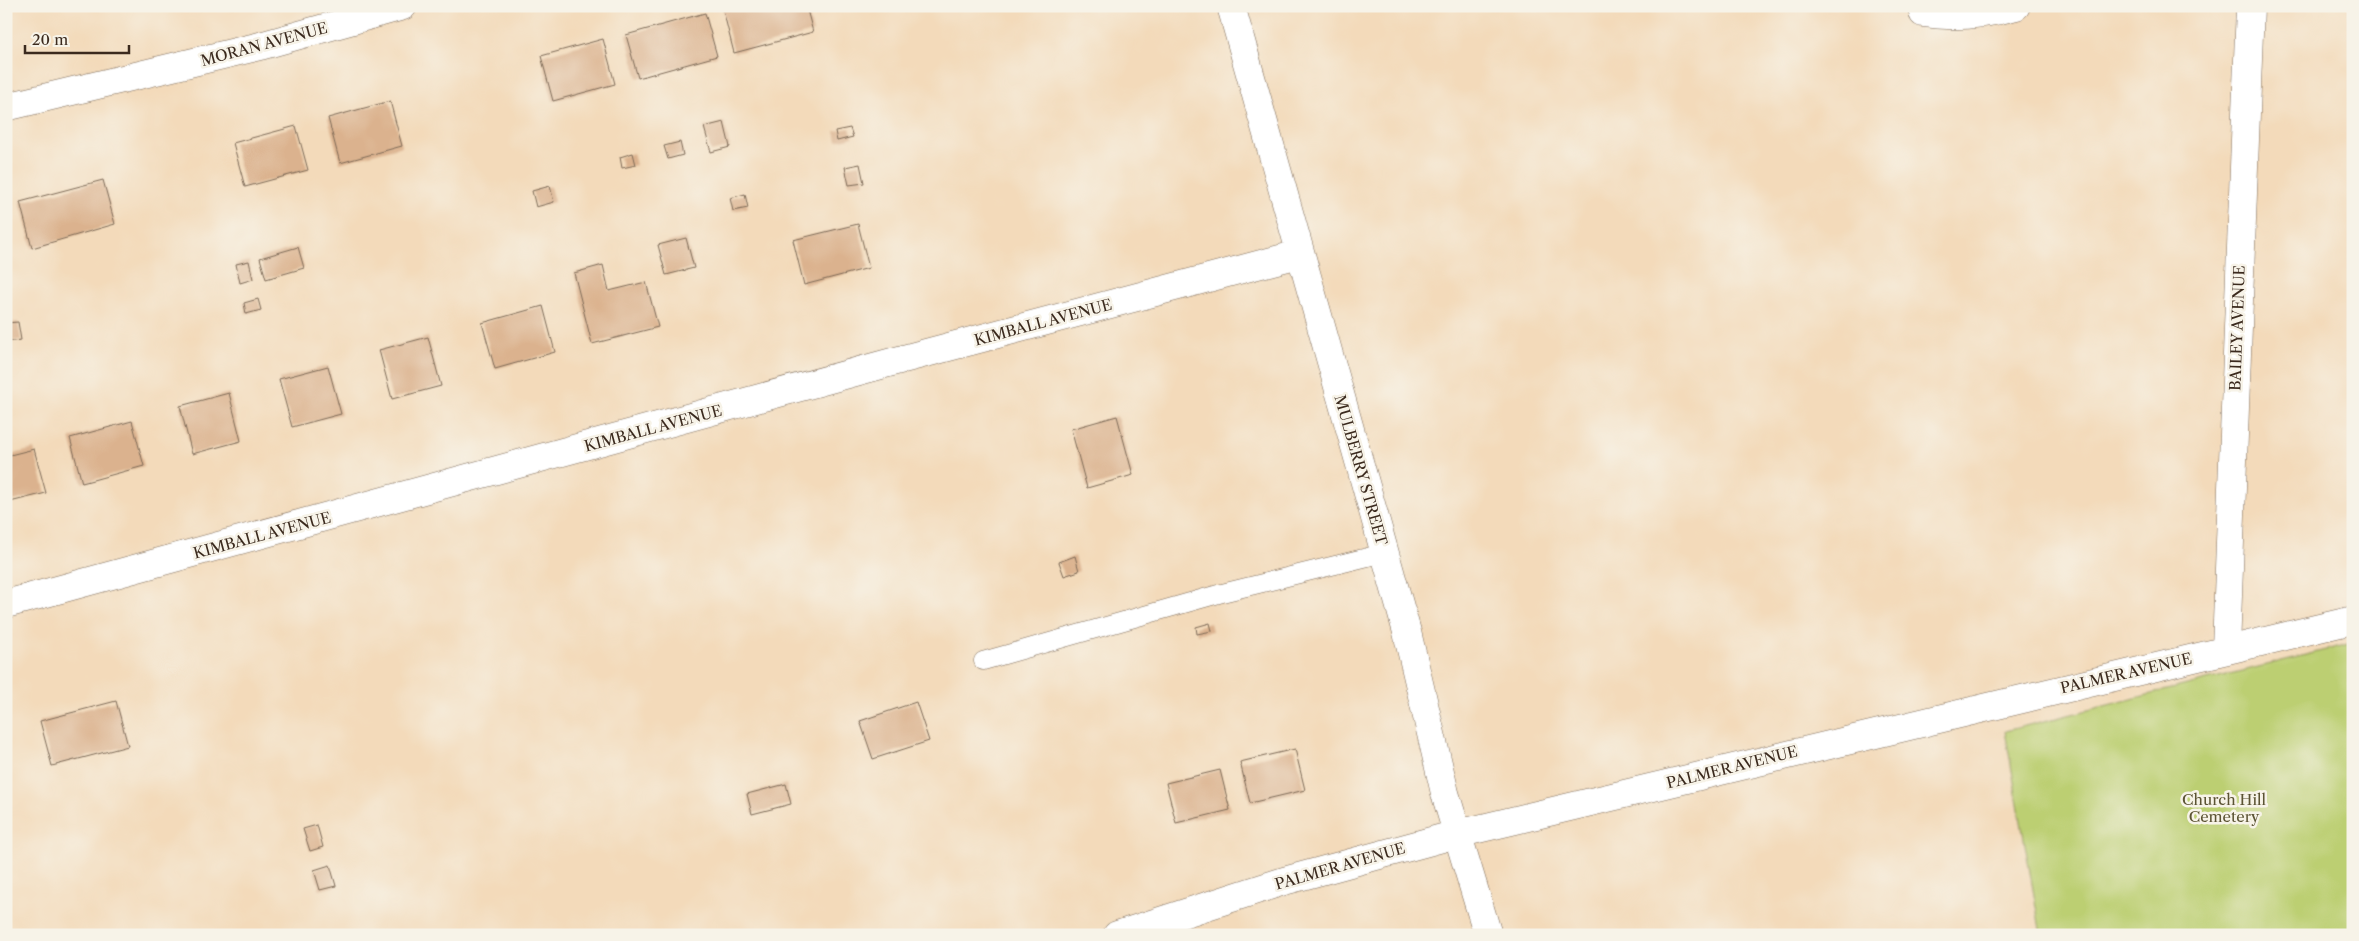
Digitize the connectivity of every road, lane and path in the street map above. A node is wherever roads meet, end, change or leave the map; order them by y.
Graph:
1 (403, 6) edge
2 (1230, 6) edge
3 (2016, 6) edge
4 (2250, 6) edge
5 (1923, 13) dead end
6 (6, 107) edge
7 (1299, 254) junction
8 (1384, 553) junction
9 (6, 604) edge
10 (2353, 620) edge
11 (2226, 649) junction
12 (983, 661) dead end
13 (1458, 834) junction
14 (1117, 935) edge
15 (1488, 935) edge

1 - 6 street, MORAN AVENUE
2 - 7 street, MULBERRY STREET
3 - 5 street
4 - 11 street, BAILEY AVENUE
7 - 8 street, MULBERRY STREET
7 - 9 street, KIMBALL AVENUE
8 - 12 lane
8 - 13 street, MULBERRY STREET
10 - 11 street, PALMER AVENUE
11 - 13 street, PALMER AVENUE
13 - 14 street, PALMER AVENUE
13 - 15 street, MULBERRY STREET

